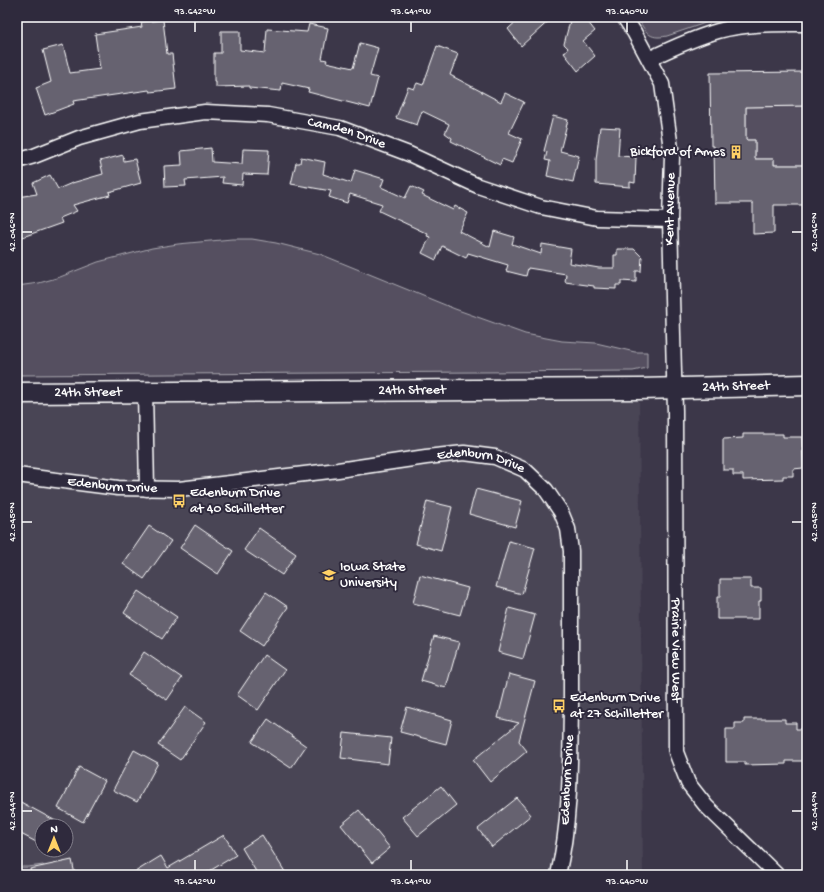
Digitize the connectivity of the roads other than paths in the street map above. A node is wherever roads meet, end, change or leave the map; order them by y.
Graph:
1 (624, 17) edge
2 (747, 21) edge
3 (807, 24) edge
4 (649, 59) junction
5 (17, 161) edge
6 (670, 220) junction
7 (807, 385) edge
8 (674, 388) junction
9 (145, 392) junction
10 (17, 393) edge
11 (17, 475) edge
12 (147, 489) junction
13 (558, 875) edge
14 (776, 875) edge

1 - 4 street, Kent Avenue
2 - 3 street
2 - 4 street
4 - 6 street, Kent Avenue
5 - 6 street, Camden Drive
6 - 8 street, Kent Avenue
7 - 8 main road, 24th Street
8 - 9 main road, 24th Street
8 - 14 street, Prairie View West
9 - 10 main road, 24th Street
9 - 12 street
11 - 12 street, Edenburn Drive
12 - 13 street, Edenburn Drive

